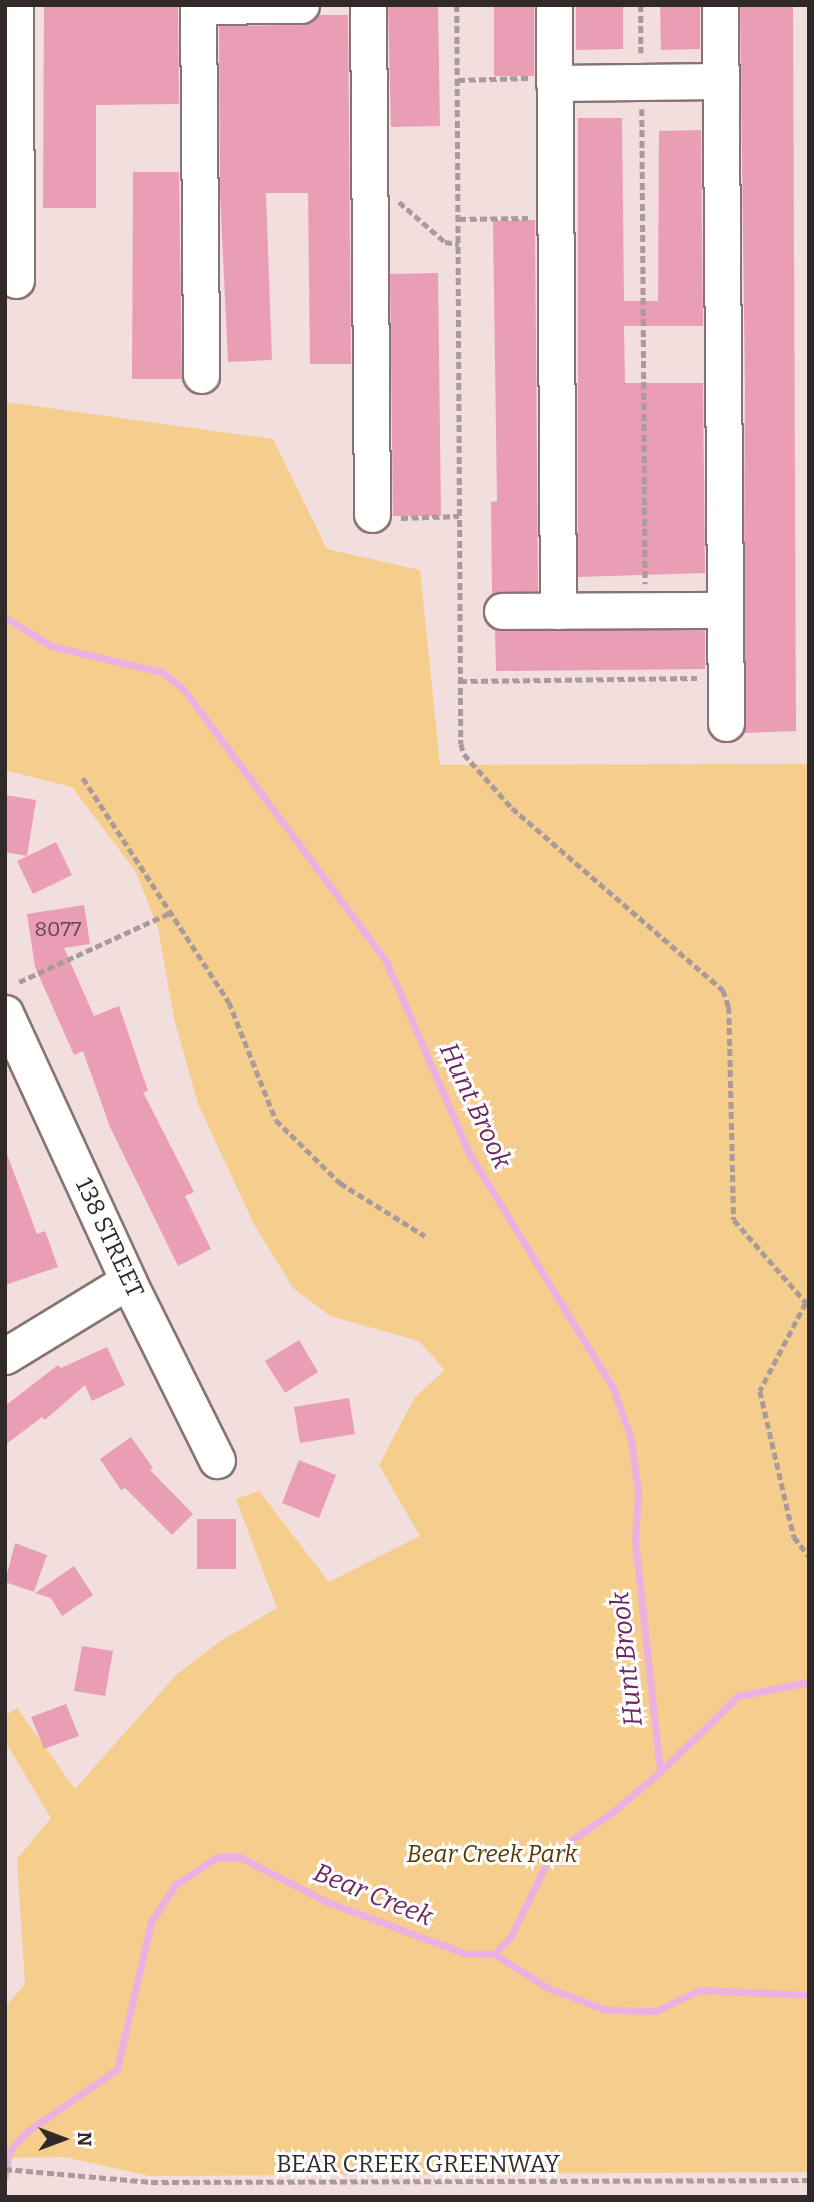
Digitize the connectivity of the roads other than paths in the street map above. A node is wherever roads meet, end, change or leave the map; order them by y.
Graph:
1 (15, 5) edge
2 (198, 5) edge
3 (301, 5) edge
4 (368, 5) edge
5 (554, 5) edge
6 (720, 5) edge
7 (544, 81) junction
8 (721, 82) junction
9 (16, 280) dead end
10 (201, 375) dead end
11 (385, 516) road end
12 (725, 610) junction
13 (502, 611) dead end
14 (558, 611) junction
15 (726, 723) dead end
16 (12, 998) edge
17 (128, 1281) junction
18 (5, 1356) edge
19 (218, 1461) dead end

1 - 9 street
2 - 3 street
2 - 10 street
4 - 11 street
5 - 7 street
6 - 8 street
7 - 8 street
7 - 14 street
8 - 12 street
12 - 14 street
12 - 15 street
13 - 14 street
16 - 17 street, 138 STREET
17 - 18 street
17 - 19 street, 138 STREET

